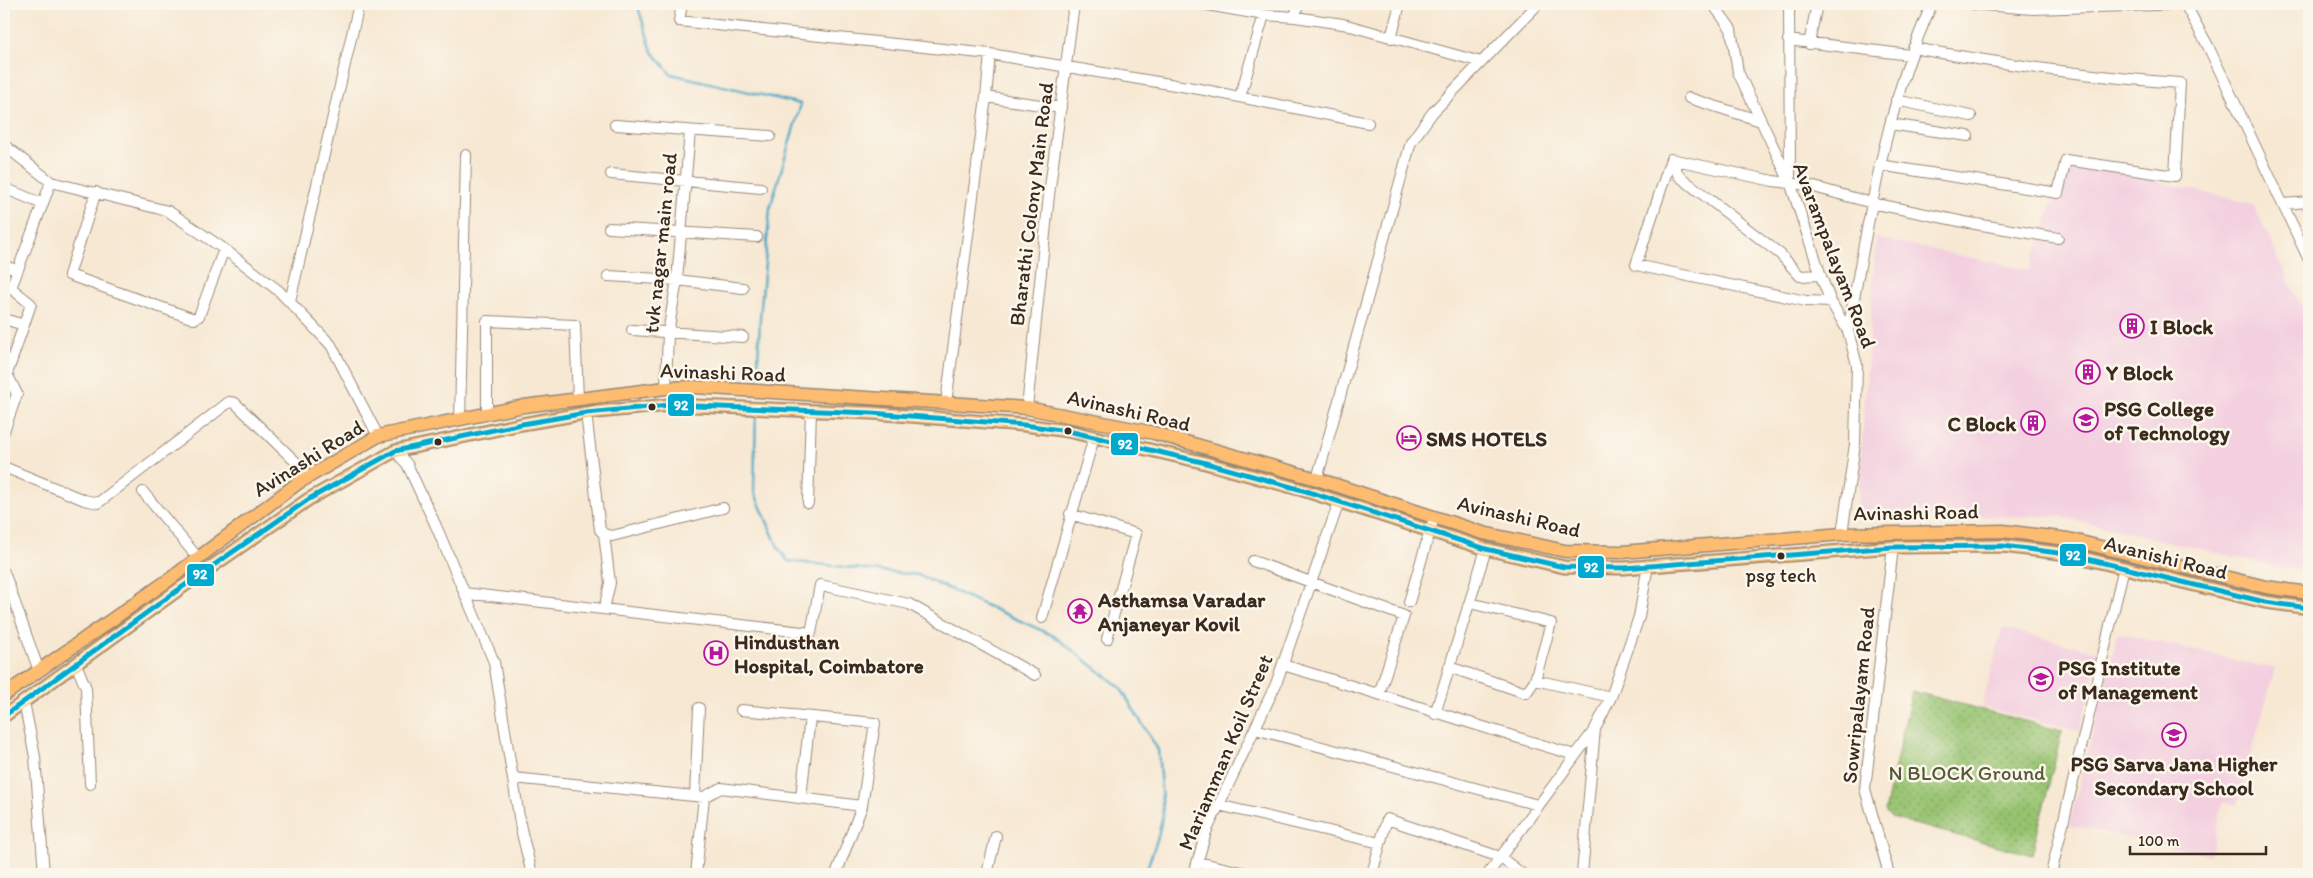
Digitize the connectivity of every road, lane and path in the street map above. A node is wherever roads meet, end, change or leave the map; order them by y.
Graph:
1 (359, 4) edge
2 (682, 4) edge
3 (1074, 4) edge
4 (1202, 4) edge
5 (1298, 4) edge
6 (1400, 4) edge
7 (1538, 4) edge
8 (1713, 4) edge
9 (1789, 4) edge
10 (1817, 4) edge
11 (1932, 4) edge
12 (1973, 4) edge
13 (2185, 4) edge
14 (1264, 15) junction
15 (1295, 17) junction
16 (1391, 38) junction
17 (1788, 40) junction
18 (1809, 44) junction
19 (1912, 51) junction
20 (990, 54) junction
21 (1481, 62) junction
22 (1067, 68) junction
23 (986, 97) junction
24 (1240, 97) junction
25 (1689, 98) dead end
26 (1896, 100) junction
27 (1061, 108) junction
28 (1971, 116) dead end
29 (1761, 121) junction
30 (1368, 123) dead end
31 (1890, 124) junction
32 (615, 125) dead end
33 (690, 131) junction
34 (770, 136) dead end
35 (1968, 136) dead end
36 (4, 145) edge
37 (466, 155) dead end
38 (1671, 159) junction
39 (1879, 165) junction
40 (611, 174) dead end
41 (51, 182) junction
42 (685, 182) junction
43 (1790, 182) junction
44 (4, 188) edge
45 (761, 188) dead end
46 (96, 192) junction
47 (2309, 202) edge
48 (1872, 203) junction
49 (43, 204) junction
50 (2283, 204) junction
51 (609, 228) dead end
52 (681, 232) junction
53 (757, 237) dead end
54 (2058, 238) dead end
55 (2305, 238) edge
56 (224, 249) junction
57 (2309, 260) edge
58 (4, 266) edge
59 (18, 270) junction
60 (1820, 274) junction
61 (608, 276) dead end
62 (677, 280) junction
63 (743, 288) dead end
64 (290, 301) junction
65 (1831, 302) junction
66 (4, 319) edge
67 (24, 325) junction
68 (632, 330) dead end
69 (1848, 331) junction
70 (668, 333) junction
71 (743, 337) dead end
72 (666, 388) junction
73 (4, 389) edge
74 (17, 394) junction
75 (578, 399) junction
76 (946, 403) junction
77 (1026, 408) junction
78 (811, 411) junction
79 (586, 413) junction
80 (487, 414) junction
81 (460, 420) junction
82 (4, 431) edge
83 (378, 436) junction
84 (1094, 437) junction
85 (395, 451) junction
86 (4, 467) edge
87 (308, 477) junction
88 (1317, 479) junction
89 (142, 492) dead end
90 (1339, 502) junction
91 (808, 503) dead end
92 (723, 508) dead end
93 (1070, 514) junction
94 (1433, 516) junction
95 (1467, 528) junction
96 (1430, 532) junction
97 (604, 534) junction
98 (1842, 534) junction
99 (1464, 542) junction
100 (1894, 548) junction
101 (1486, 549) junction
102 (198, 558) junction
103 (1253, 561) dead end
104 (1648, 566) junction
105 (2124, 567) junction
106 (4, 572) edge
107 (1311, 582) junction
108 (464, 593) junction
109 (2309, 593) edge
110 (1409, 602) dead end
111 (1470, 603) junction
112 (2309, 608) edge
113 (604, 609) junction
114 (1042, 618) dead end
115 (1107, 639) dead end
116 (76, 664) junction
117 (1283, 665) junction
118 (1448, 667) junction
119 (39, 670) junction
120 (1035, 675) dead end
121 (1535, 680) junction
122 (1380, 694) junction
123 (4, 695) edge
124 (1611, 698) junction
125 (24, 702) junction
126 (699, 708) dead end
127 (741, 710) dead end
128 (1435, 714) junction
129 (4, 716) edge
130 (810, 717) junction
131 (1255, 728) junction
132 (1595, 729) junction
133 (1575, 755) junction
134 (513, 778) junction
135 (90, 784) dead end
136 (700, 796) junction
137 (801, 797) junction
138 (1218, 805) junction
139 (1538, 805) junction
140 (862, 806) junction
141 (996, 836) dead end
142 (1380, 843) junction
143 (1500, 857) junction
144 (1198, 862) junction
145 (44, 874) edge
146 (532, 874) edge
147 (696, 874) edge
148 (836, 874) edge
149 (987, 874) edge
150 (1194, 874) edge
151 (1250, 874) edge
152 (1372, 874) edge
153 (1488, 874) edge
154 (1522, 874) edge
155 (1582, 874) edge
156 (1889, 874) edge
157 (2051, 874) edge

1 - 64 street
2 - 20 street
3 - 22 street, Bharathi Colony Main Road
4 - 14 street
5 - 15 street
6 - 16 street
7 - 21 street
8 - 29 street, Avarampalayam Road
9 - 17 street
10 - 18 street
11 - 19 street
12 - 13 street
13 - 50 street
14 - 15 street
14 - 24 street
15 - 16 street
16 - 21 street
17 - 18 street
17 - 43 street
18 - 19 street
19 - 26 street
19 - 39 street
20 - 22 street
20 - 23 street
21 - 88 street
22 - 24 street
22 - 27 street, Bharathi Colony Main Road
23 - 27 street
23 - 76 street
24 - 30 street
25 - 29 street
26 - 28 street
26 - 31 street
27 - 77 street, Bharathi Colony Main Road
29 - 43 street, Avarampalayam Road
31 - 35 street
31 - 39 street
32 - 33 street
33 - 34 street
33 - 42 street, tvk nagar main road
36 - 41 street
37 - 81 street
38 - 43 street
38 - 60 street
38 - 65 street
39 - 48 street
40 - 42 street
41 - 46 street
41 - 49 street
42 - 45 street
42 - 52 street, tvk nagar main road
43 - 48 street
43 - 60 street, Avarampalayam Road
44 - 49 street
46 - 56 street
46 - 56 street
47 - 50 street
48 - 54 street
48 - 69 street
49 - 59 street
50 - 55 street
51 - 52 street
52 - 53 street
52 - 62 street, tvk nagar main road
55 - 57 street
56 - 64 street
58 - 59 street
59 - 67 street
60 - 65 street, Avarampalayam Road
61 - 62 street
62 - 63 street
62 - 70 street, tvk nagar main road
64 - 83 street
65 - 69 street, Avarampalayam Road
66 - 67 street
67 - 74 street
68 - 70 street
69 - 98 street, Avarampalayam Road
70 - 71 street
70 - 72 street, tvk nagar main road
72 - 75 main road, Avinashi Road
72 - 76 main road, Avinashi Road
73 - 74 street
74 - 82 street
75 - 80 main road, Avinashi Road
75 - 80 street
76 - 77 main road, Avinashi Road
77 - 88 main road, Avinashi Road
78 - 79 main road, Avinashi Road
78 - 84 main road, Avinashi Road
78 - 91 street
79 - 85 main road, Avinashi Road
79 - 97 street
80 - 81 main road, Avinashi Road
81 - 83 main road, Avinashi Road
83 - 87 main road, Avinashi Road
84 - 90 main road, Avinashi Road
84 - 93 street
85 - 108 street
85 - 116 main road, Avinashi Road
86 - 87 street
87 - 102 main road, Avinashi Road
88 - 94 main road, Avinashi Road
89 - 102 street
90 - 96 main road, Avinashi Road
90 - 107 street, Mariamman Koil Street
92 - 97 street
93 - 114 street
93 - 115 street
94 - 95 main road, Avinashi Road
94 - 96 street
95 - 98 main road, Avinashi Road
95 - 99 main road
96 - 99 main road, Avinashi Road
96 - 110 street
97 - 113 street
98 - 109 main road, Avinashi Road
99 - 101 main road, Avinashi Road
100 - 104 main road, Avinashi Road
100 - 105 main road, Avanishi Road
100 - 156 street, Sowripalayam Road
101 - 104 main road, Avinashi Road
101 - 111 street
102 - 119 main road, Avinashi Road
103 - 107 street
104 - 124 street
105 - 112 main road, Avanishi Road
105 - 157 street
106 - 119 street
107 - 117 street, Mariamman Koil Street
107 - 122 street
108 - 113 street
108 - 134 street
111 - 118 street
111 - 121 street
113 - 120 street
116 - 125 main road, Avinashi Road
116 - 135 street
117 - 122 street
117 - 131 street, Mariamman Koil Street
118 - 121 street
118 - 128 street
119 - 123 main road, Avinashi Road
121 - 124 street
122 - 128 street
124 - 132 street
125 - 129 main road, Avinashi Road
125 - 145 street
126 - 136 street
127 - 130 street
128 - 133 street
130 - 137 street
130 - 140 street
131 - 138 street, Mariamman Koil Street
131 - 139 street
132 - 133 street
132 - 155 street
133 - 139 street
134 - 136 street
134 - 146 street
136 - 137 street
136 - 147 street
137 - 140 street
138 - 142 street
138 - 144 street, Mariamman Koil Street
139 - 143 street
140 - 148 street
141 - 149 street
142 - 143 street
142 - 152 street
143 - 153 street
143 - 154 street
144 - 150 street, Mariamman Koil Street
144 - 151 street

